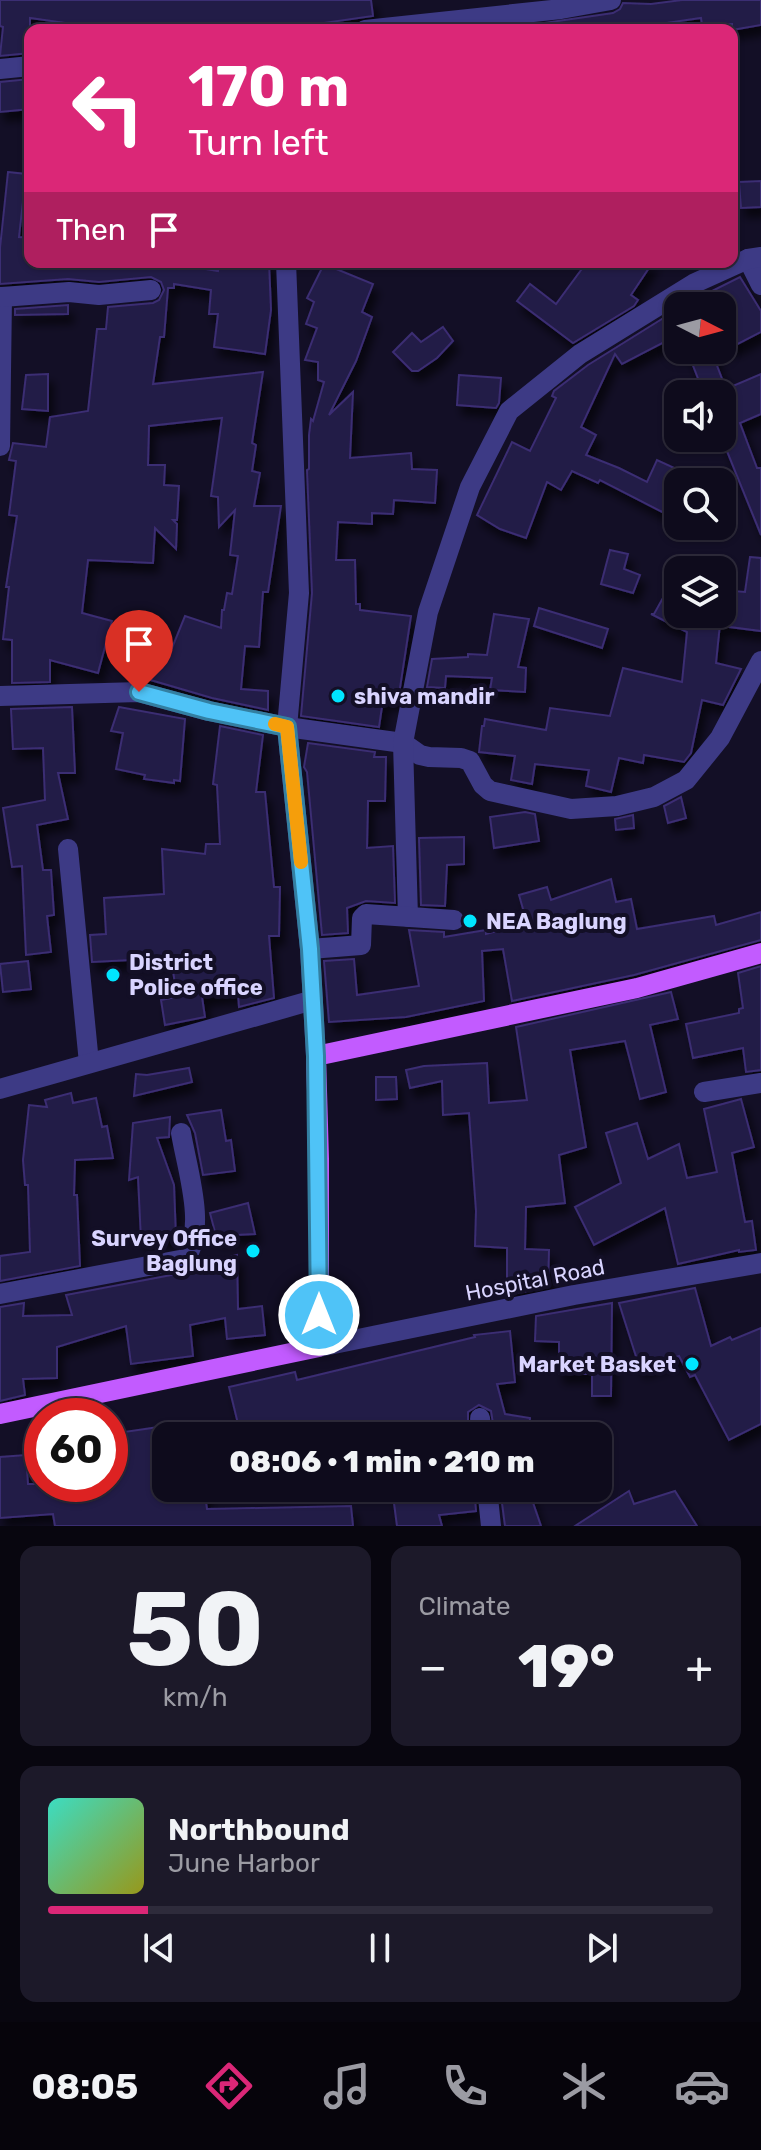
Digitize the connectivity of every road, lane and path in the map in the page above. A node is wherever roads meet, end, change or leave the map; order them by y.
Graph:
1 (611, 0) edge
2 (421, 24) edge
3 (24, 67) edge
4 (0, 69) edge
5 (755, 258) edge
6 (286, 268) edge
7 (731, 268) edge
8 (761, 285) edge
9 (151, 290) dead end
10 (1, 297) edge
11 (0, 446) edge
12 (761, 661) edge
13 (0, 696) edge
14 (287, 727) junction
15 (403, 743) junction
16 (68, 849) dead end
17 (408, 917) junction
18 (454, 920) dead end
19 (310, 949) junction
20 (761, 953) edge
21 (313, 1000) junction
22 (316, 1056) junction
23 (89, 1063) junction
24 (761, 1083) edge
25 (0, 1089) edge
26 (704, 1092) dead end
27 (181, 1133) dead end
28 (761, 1263) edge
29 (0, 1294) edge
30 (319, 1347) junction
31 (0, 1414) edge
32 (488, 1502) edge
33 (491, 1526) edge

1 - 2 street
3 - 4 street
5 - 8 street
6 - 14 street
7 - 15 street
9 - 10 street
10 - 11 street
12 - 15 street
13 - 14 street
14 - 15 street
14 - 19 street
15 - 17 street
16 - 23 street
17 - 18 street
17 - 19 street
19 - 21 street
20 - 22 main road
21 - 22 street
21 - 23 street
22 - 30 main road
23 - 25 street
24 - 26 street
27 - 29 street
28 - 30 street, Hospital Road
30 - 31 main road
32 - 33 street

